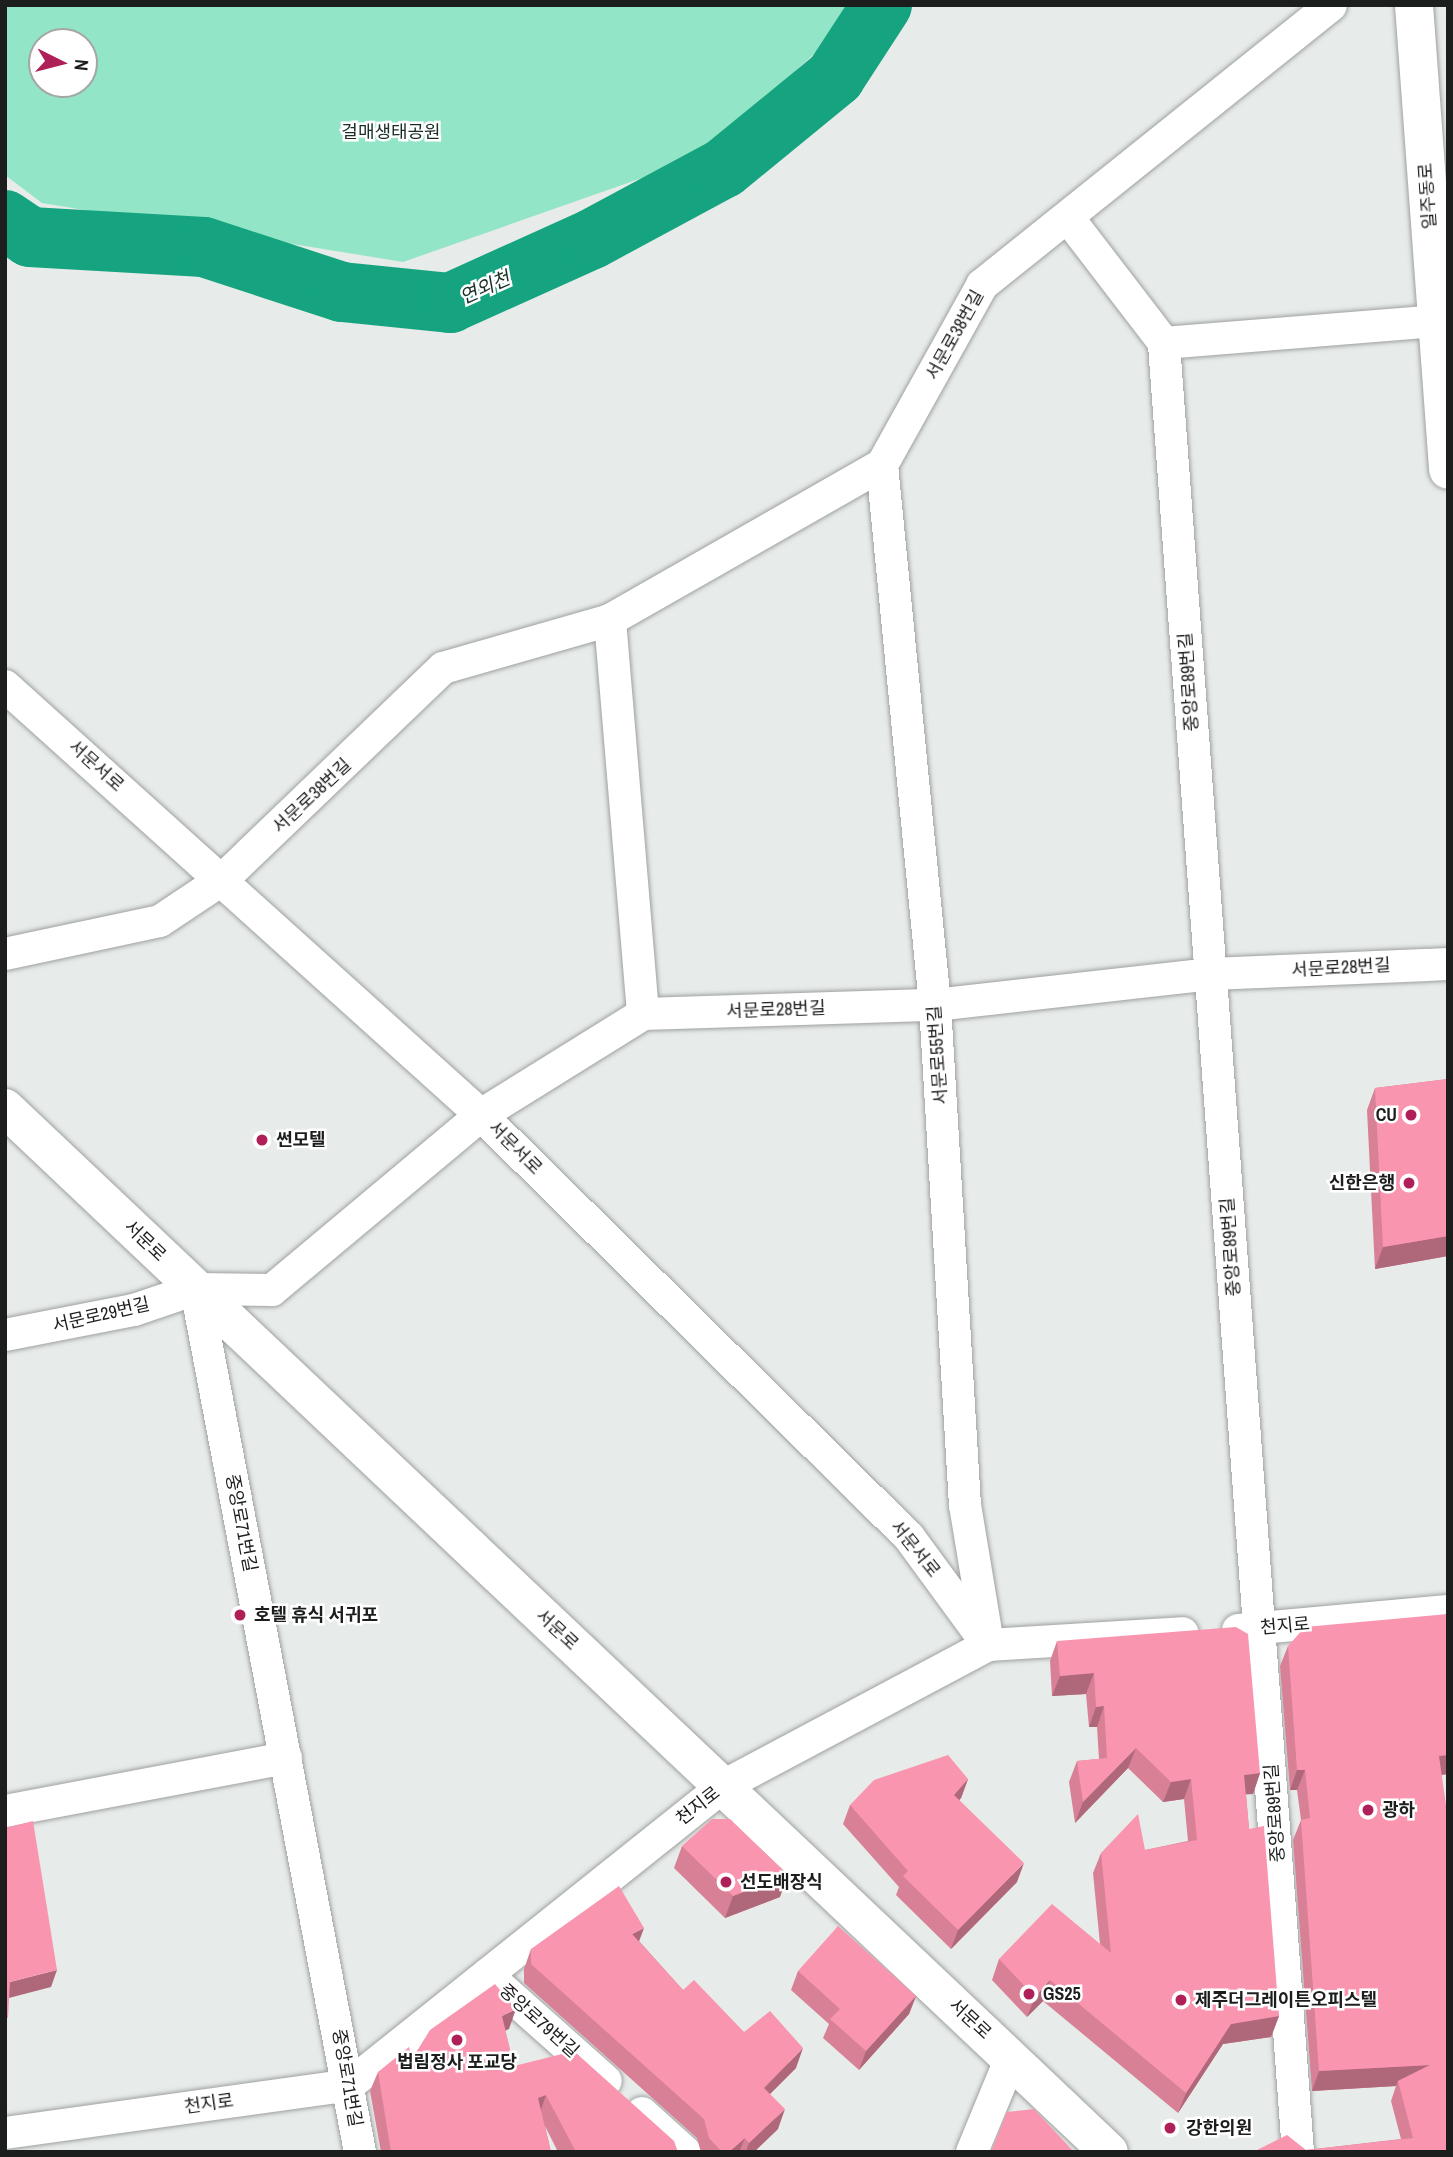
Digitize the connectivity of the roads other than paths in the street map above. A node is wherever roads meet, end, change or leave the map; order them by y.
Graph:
1 (1331, 5) edge
2 (1414, 5) edge
3 (1069, 219) junction
4 (1442, 320) edge
5 (1164, 343) junction
6 (882, 466) junction
7 (1448, 470) edge
8 (610, 620) junction
9 (5, 686) edge
10 (223, 879) junction
11 (5, 954) edge
12 (1448, 964) edge
13 (1211, 974) junction
14 (935, 1005) junction
15 (643, 1014) junction
16 (5, 1108) edge
17 (481, 1115) junction
18 (196, 1289) junction
19 (5, 1335) edge
20 (1448, 1611) edge
21 (1260, 1629) junction
22 (988, 1645) junction
23 (286, 1758) junction
24 (723, 1786) junction
25 (5, 1811) edge
26 (487, 1975) junction
27 (1011, 2058) junction
28 (349, 2085) junction
29 (5, 2133) edge
30 (360, 2152) edge
31 (685, 2152) edge
32 (972, 2152) edge
33 (1109, 2152) edge
34 (1298, 2152) edge

1 - 3 street, 서문로38번길
2 - 4 street, 일주동로
3 - 5 street
3 - 6 street, 서문로38번길
4 - 5 street
4 - 7 street, 일주동로
5 - 13 street, 중앙로89번길
6 - 8 street, 서문로38번길
6 - 14 street, 서문로55번길
8 - 10 street, 서문로38번길
8 - 15 street
9 - 10 street, 서문서로
10 - 11 street, 서문로38번길
10 - 17 street, 서문서로
12 - 13 street, 서문로28번길
13 - 14 street, 서문로28번길
13 - 21 street, 중앙로89번길
14 - 15 street, 서문로28번길
14 - 22 street, 서문로55번길
15 - 17 street
16 - 18 street, 서문로
17 - 18 street
17 - 22 street, 서문서로
18 - 19 street, 서문로29번길
18 - 23 street, 중앙로71번길
18 - 24 street, 서문로
20 - 21 street, 천지로
21 - 22 street, 천지로
21 - 34 street, 중앙로89번길
22 - 24 street, 천지로
23 - 25 street
23 - 28 street, 중앙로71번길
24 - 26 street, 천지로
24 - 27 street, 서문로
26 - 28 street, 천지로
26 - 31 street, 중앙로79번길
27 - 32 street
27 - 33 street, 서문로
28 - 29 street, 천지로
28 - 30 street, 중앙로71번길

